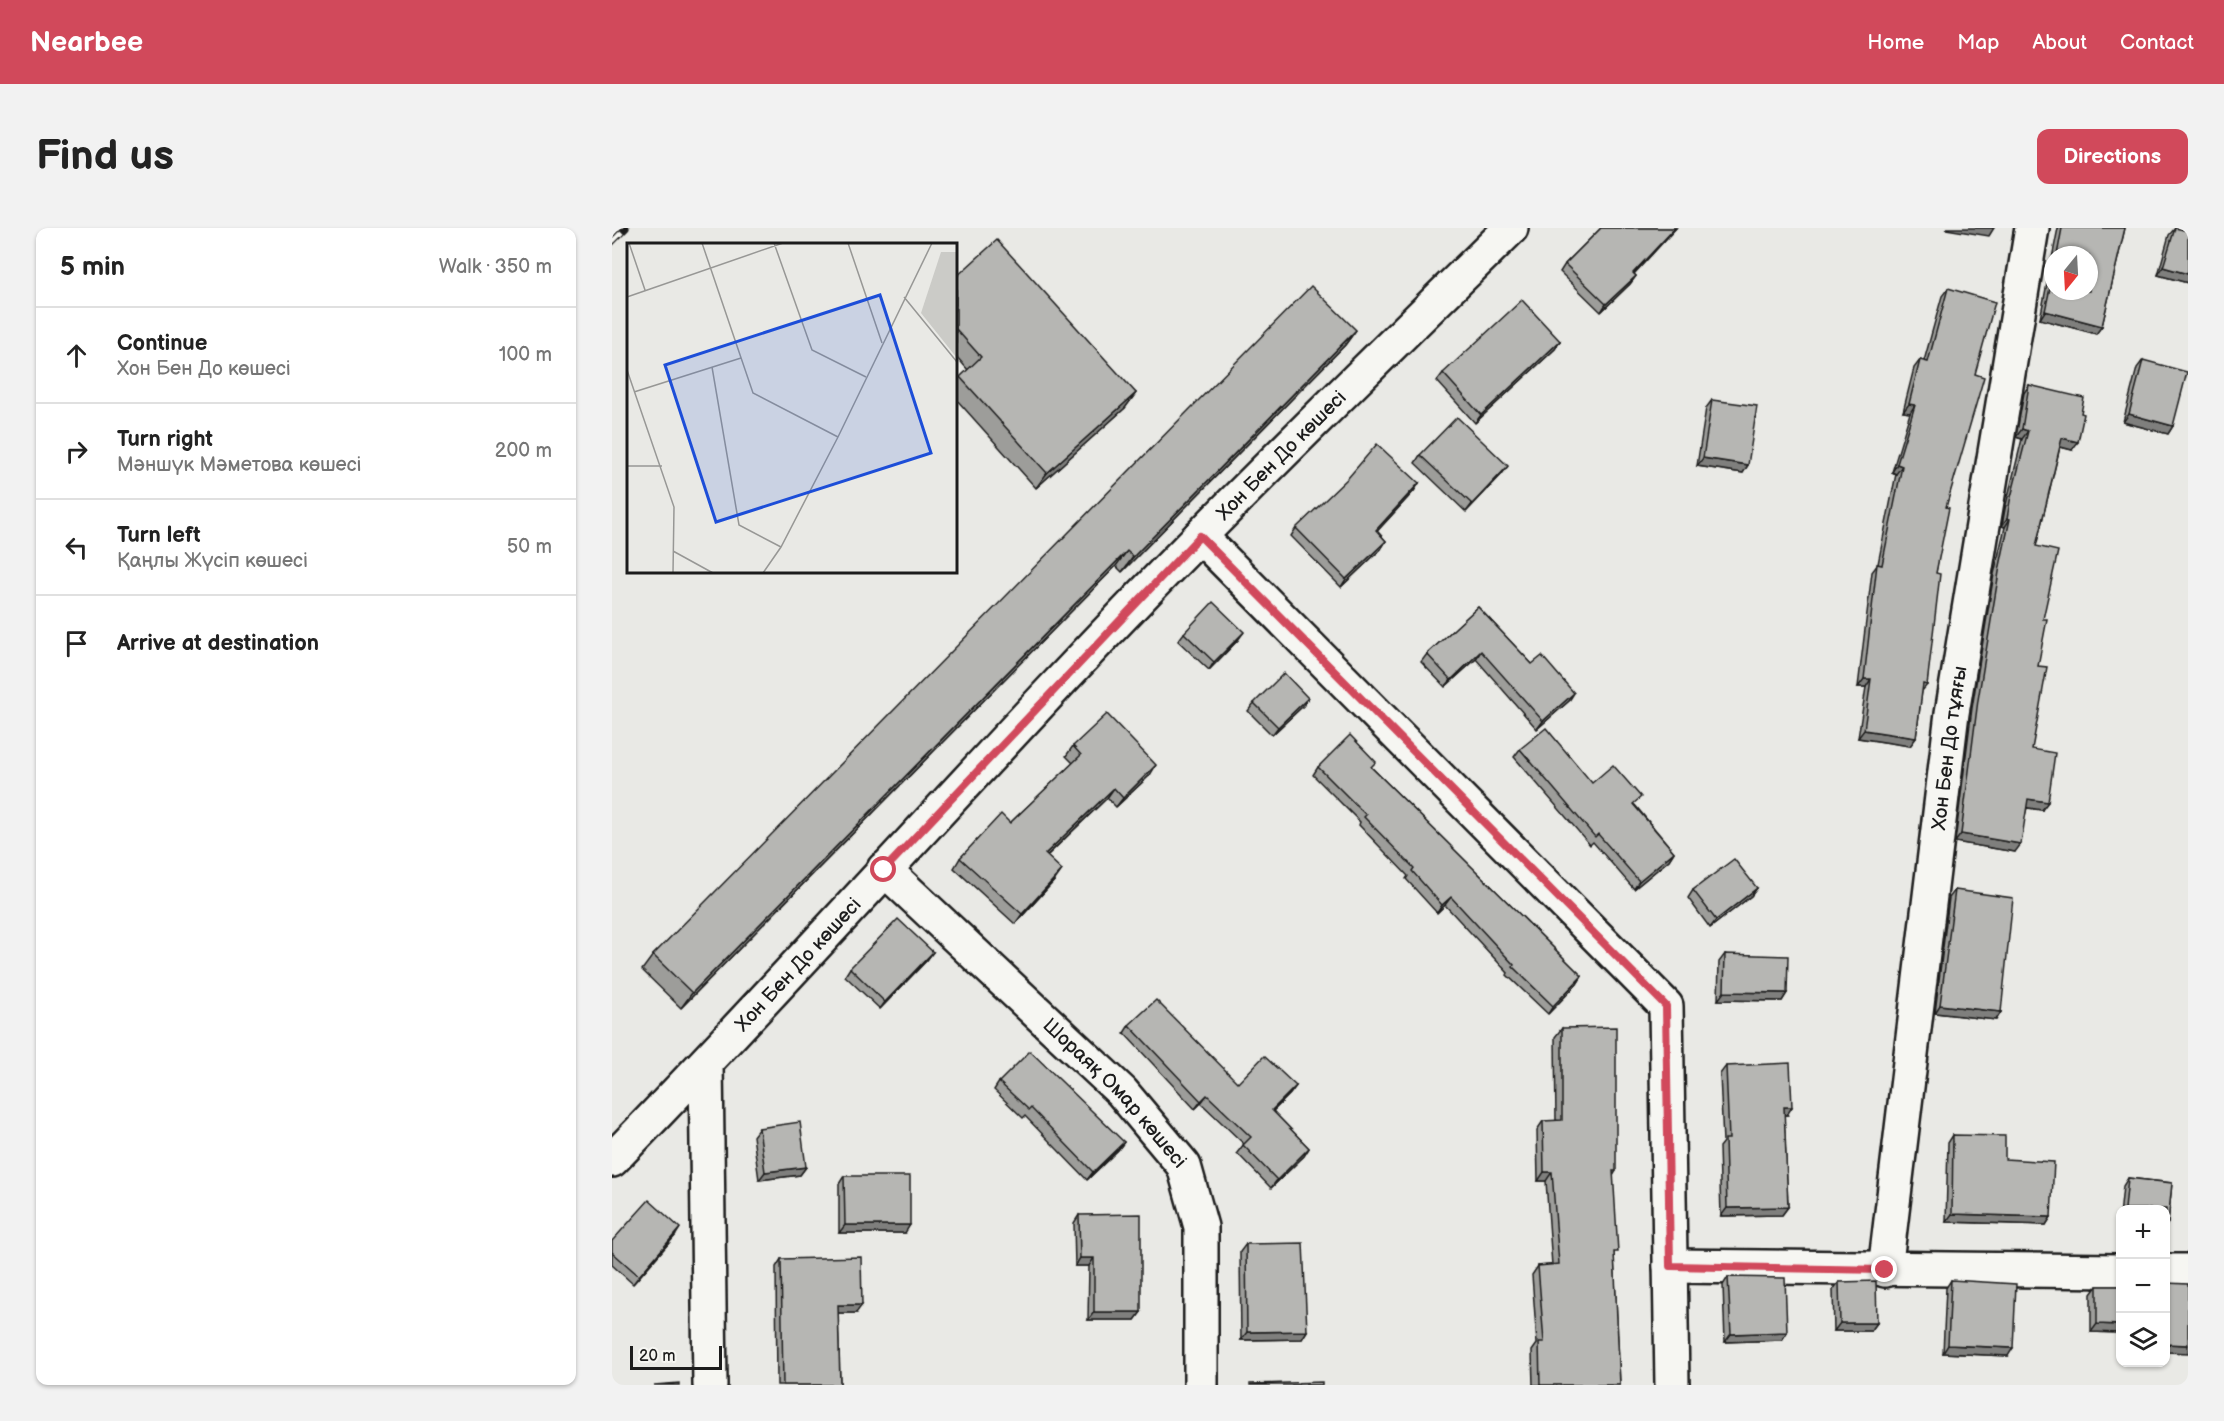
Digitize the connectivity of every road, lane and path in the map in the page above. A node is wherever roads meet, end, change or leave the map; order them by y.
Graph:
1 (1510, 228) edge
2 (2032, 228) edge
3 (1200, 536) junction
4 (884, 870) junction
5 (706, 1063) junction
6 (612, 1160) edge
7 (1670, 1266) junction
8 (1885, 1270) junction
9 (2116, 1271) edge
10 (2170, 1271) edge
11 (2188, 1271) edge
12 (710, 1385) edge
13 (1201, 1385) edge
14 (1672, 1385) edge

1 - 3 street, Хон Бен До көшесі
2 - 8 street, Хон Бен До тұяғы
3 - 4 street, Хон Бен До көшесі
3 - 7 street
4 - 5 street, Хон Бен До көшесі
4 - 13 street, Шораяқ Омар көшесі
5 - 6 street, Хон Бен До көшесі
5 - 12 street
7 - 8 street
7 - 14 street
8 - 9 street
10 - 11 street

